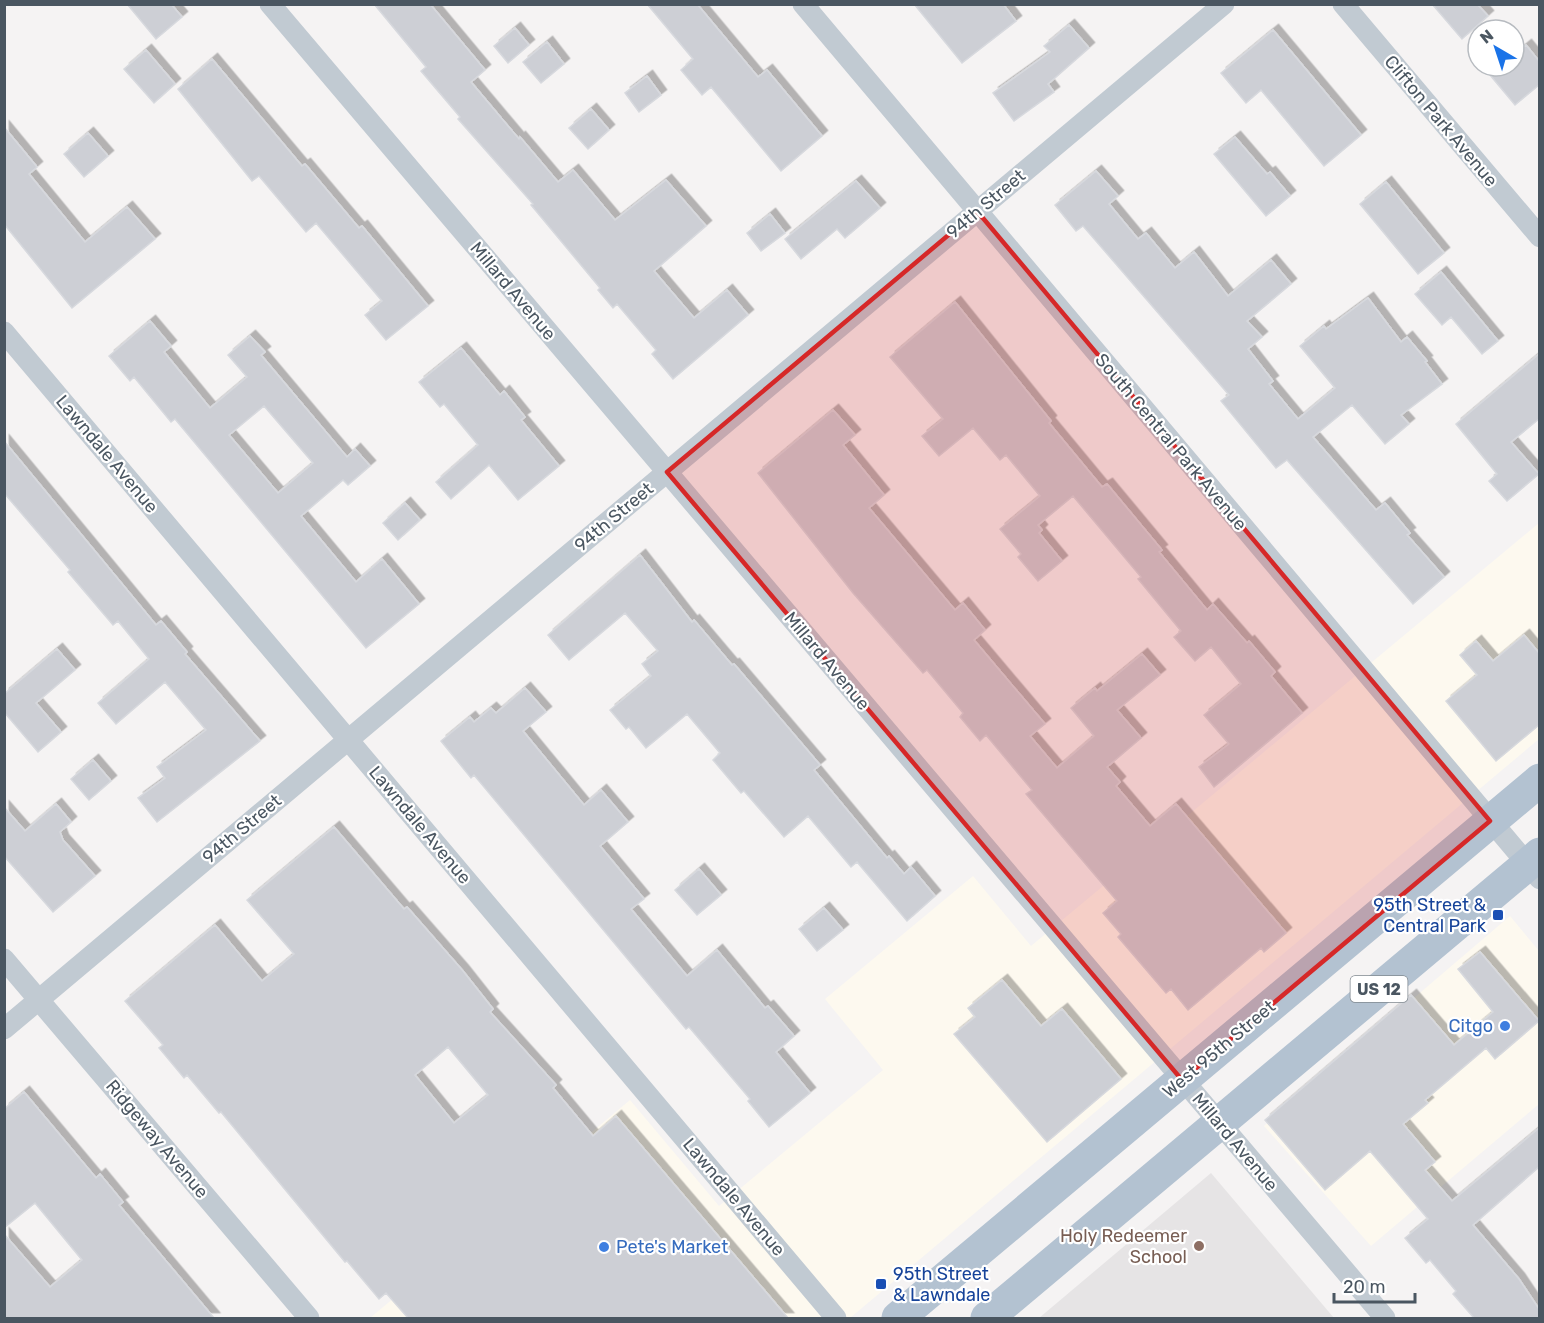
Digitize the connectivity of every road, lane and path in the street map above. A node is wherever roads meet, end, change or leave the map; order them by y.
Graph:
1 (270, 4) edge
2 (802, 4) edge
3 (1224, 4) edge
4 (1343, 4) edge
5 (977, 212) junction
6 (1539, 237) edge
7 (4, 332) edge
8 (667, 472) junction
9 (348, 740) junction
10 (1539, 780) edge
11 (1490, 821) junction
12 (1535, 866) edge
13 (4, 959) edge
14 (39, 1000) junction
15 (4, 1029) edge
16 (1182, 1080) junction
17 (1219, 1124) junction
18 (309, 1318) edge
19 (836, 1318) edge
20 (898, 1318) edge
21 (987, 1318) edge
22 (1385, 1318) edge

1 - 8 street, Millard Avenue
2 - 5 street, South Central Park Avenue
3 - 5 street, 94th Street
4 - 6 street, Clifton Park Avenue
5 - 8 street, 94th Street
5 - 11 street, South Central Park Avenue
7 - 9 street, Lawndale Avenue
8 - 9 street, 94th Street
8 - 16 street, Millard Avenue
9 - 14 street, 94th Street
9 - 19 street, Lawndale Avenue
10 - 11 main road, West 95th Street
11 - 12 street, South Central Park Avenue
11 - 16 main road, West 95th Street
12 - 17 main road, US 12
13 - 14 street, Ridgeway Avenue
14 - 15 street, 94th Street
14 - 18 street, Ridgeway Avenue
16 - 17 street, Millard Avenue
16 - 20 main road, West 95th Street
17 - 21 main road, US 12
17 - 22 street, Millard Avenue

